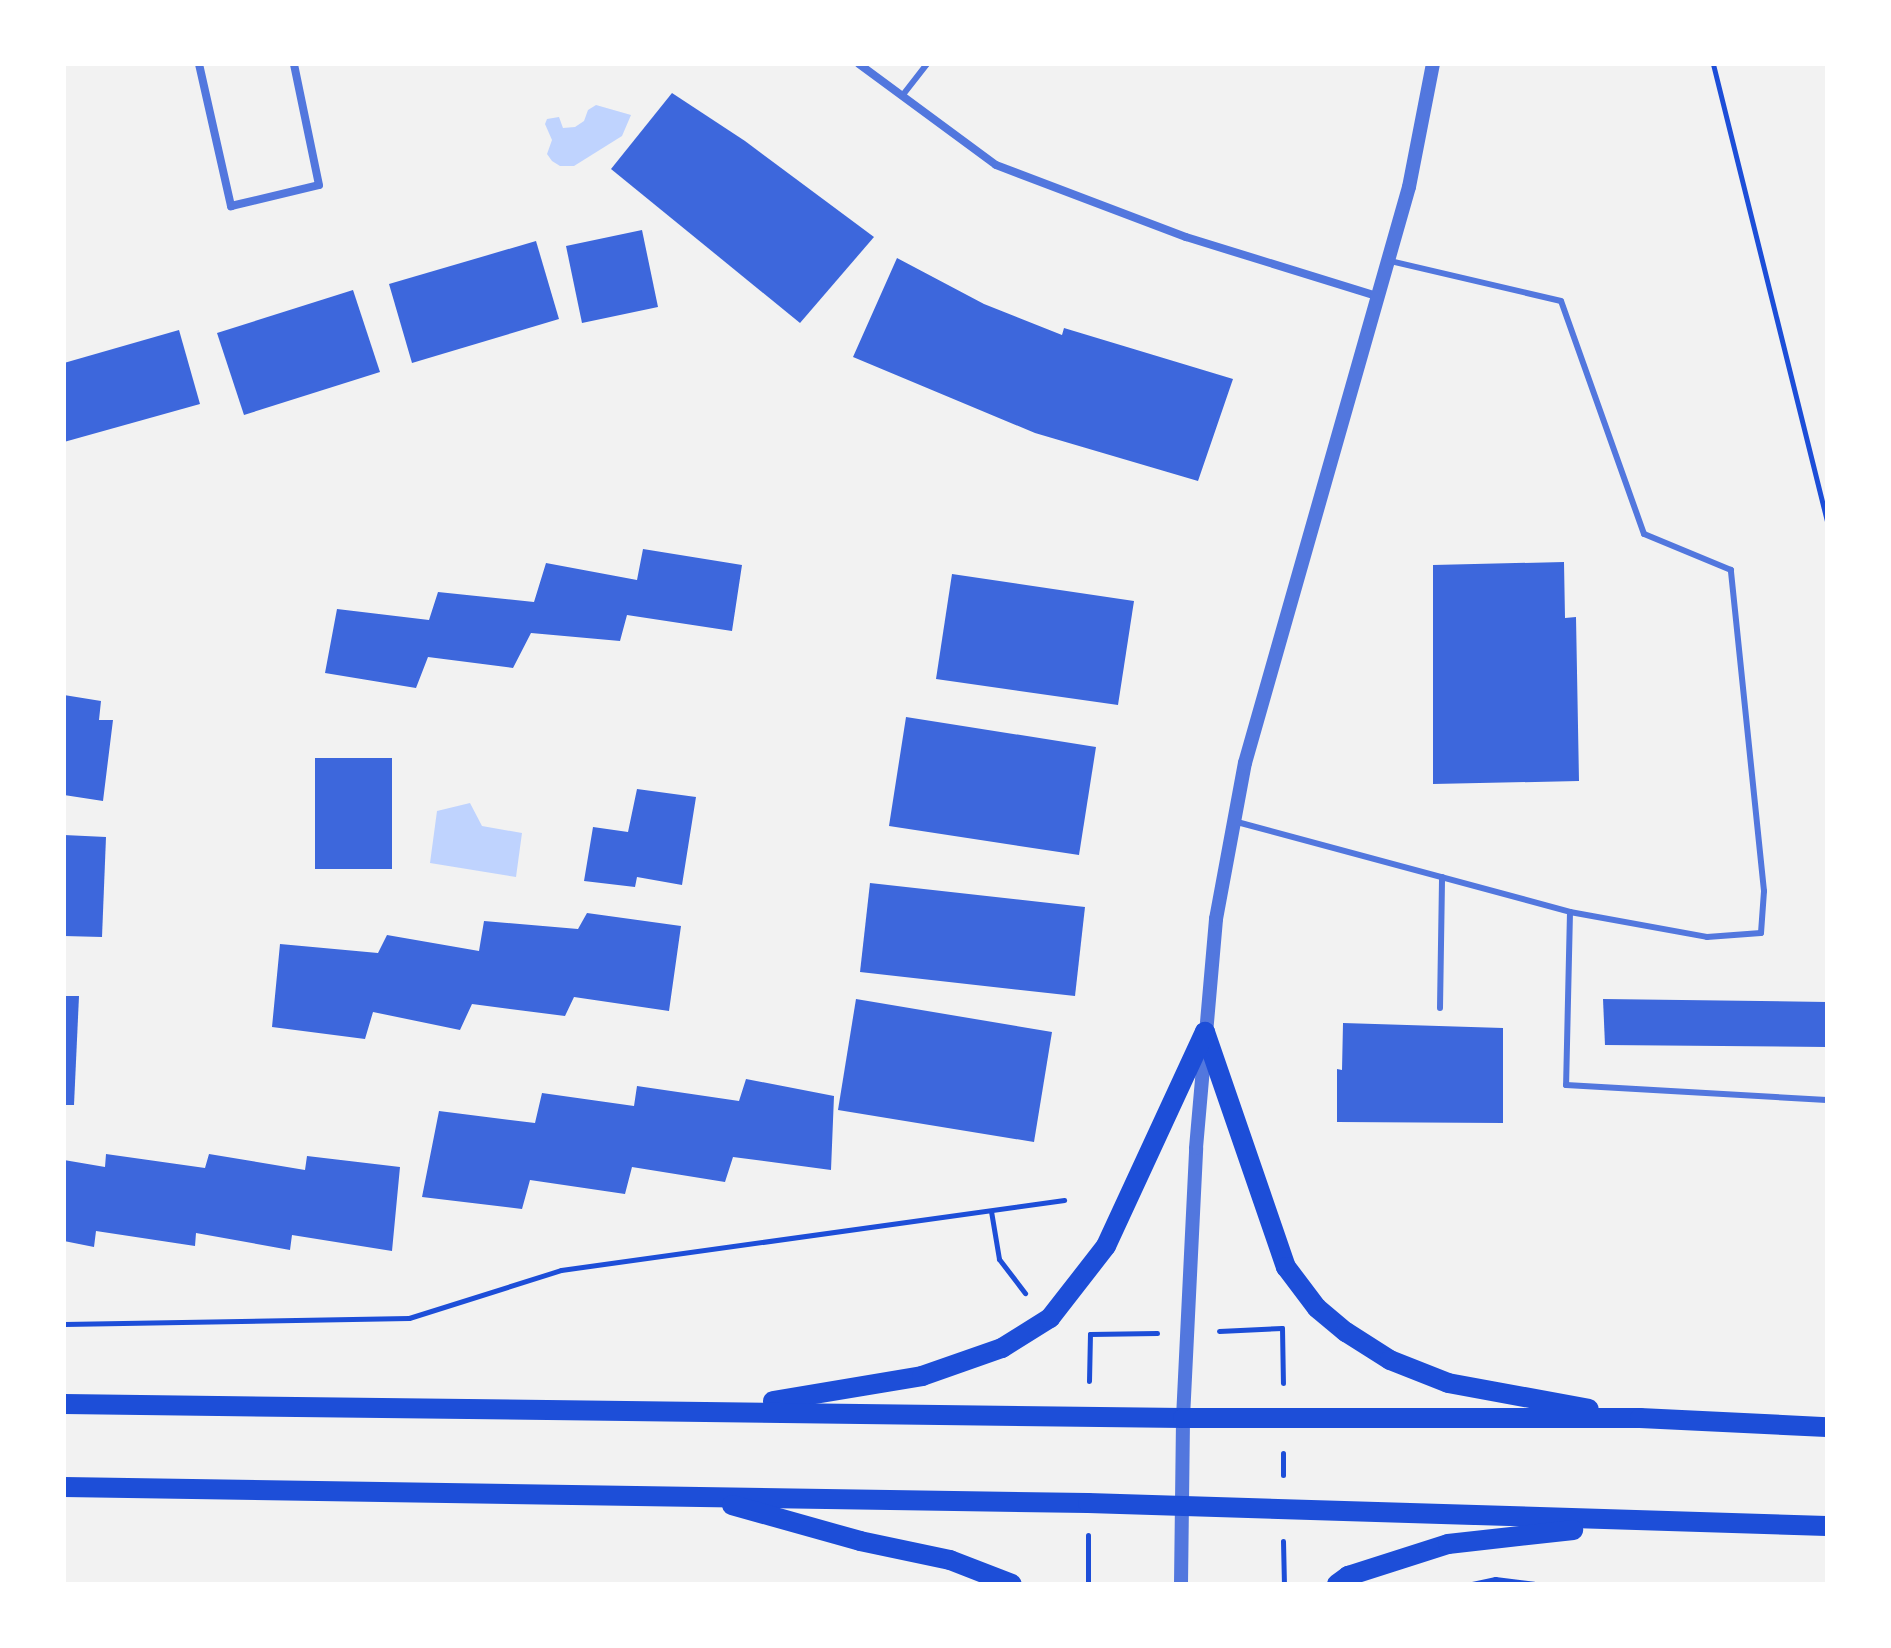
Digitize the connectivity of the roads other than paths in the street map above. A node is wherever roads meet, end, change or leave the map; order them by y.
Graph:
1 (199, 64) edge
2 (294, 64) edge
3 (859, 64) edge
4 (927, 64) edge
5 (1433, 64) edge
6 (902, 96) junction
7 (1387, 260) junction
8 (1377, 296) junction
9 (1233, 822) junction
10 (1442, 877) junction
11 (1570, 912) junction
12 (1440, 1008) dead end
13 (1205, 1032) junction
14 (1827, 1100) edge
15 (64, 1404) edge
16 (725, 1409) junction
17 (1183, 1418) junction
18 (1640, 1418) junction
19 (1827, 1427) edge
20 (64, 1487) edge
21 (705, 1497) junction
22 (1181, 1506) junction
23 (1641, 1523) junction
24 (1827, 1526) edge
25 (1012, 1584) edge
26 (1181, 1584) edge
27 (1337, 1584) edge

1 - 2 street
3 - 6 street
4 - 6 lane
5 - 7 street
6 - 8 street
7 - 8 street
7 - 11 lane
8 - 9 street
9 - 10 lane
9 - 13 street
10 - 11 lane
10 - 12 lane
11 - 14 lane
13 - 16 main road
13 - 17 street
13 - 18 main road
15 - 16 main road
16 - 17 main road
17 - 18 main road
17 - 22 street
18 - 19 main road
20 - 21 main road
21 - 22 main road
21 - 25 main road
22 - 23 main road
22 - 26 street
23 - 24 main road
23 - 27 main road

